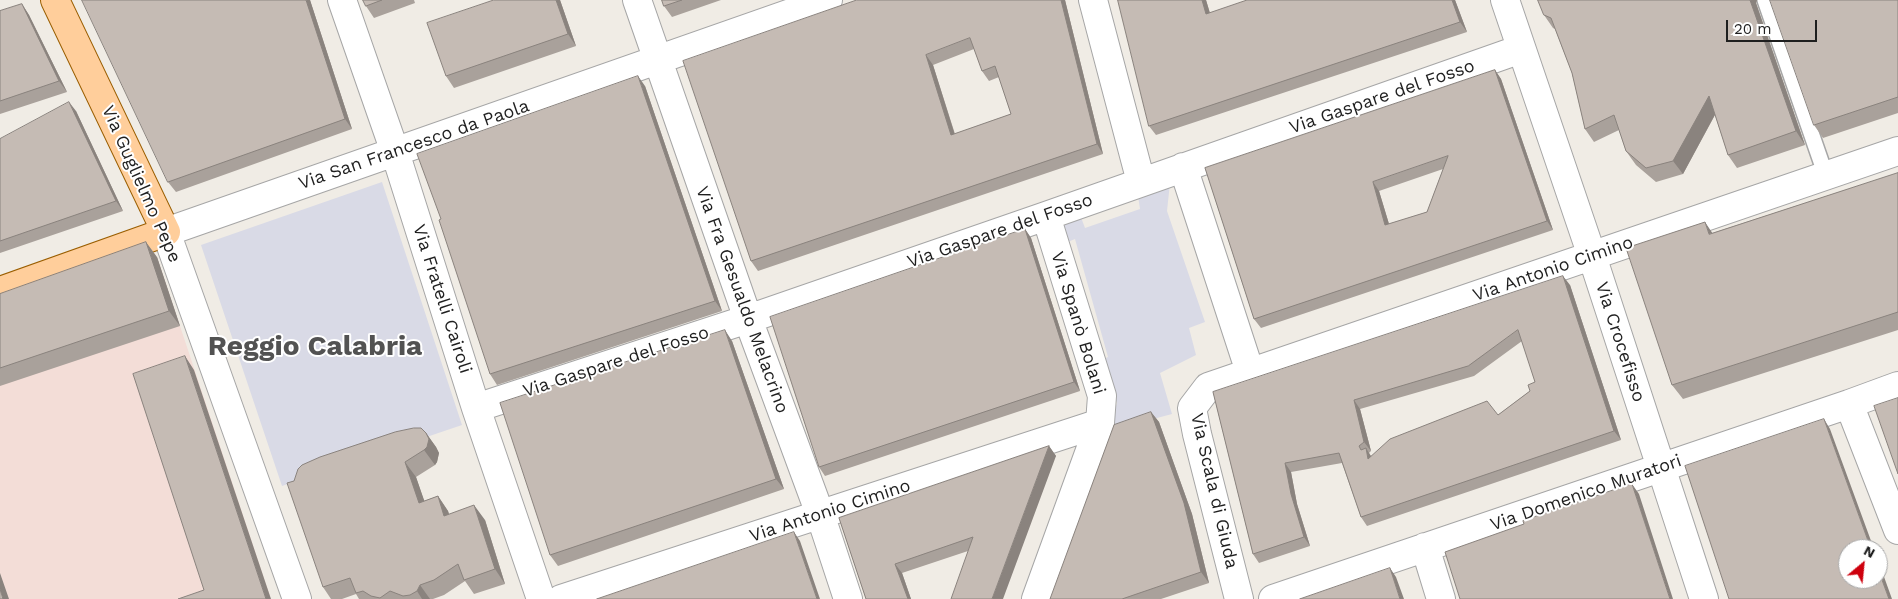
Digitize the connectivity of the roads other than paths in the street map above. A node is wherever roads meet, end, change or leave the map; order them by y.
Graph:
1 (55, 0) edge
2 (342, 0) edge
3 (637, 0) edge
4 (828, 0) edge
5 (1093, 0) edge
6 (1505, 0) edge
7 (1765, 0) edge
8 (1522, 49) junction
9 (658, 60) junction
10 (1898, 151) edge
11 (395, 152) junction
12 (1183, 167) junction
13 (1826, 176) junction
14 (1141, 182) junction
15 (1046, 216) junction
16 (166, 232) junction
17 (1592, 256) junction
18 (0, 291) edge
19 (748, 319) junction
20 (1250, 372) junction
21 (1898, 386) edge
22 (1208, 387) joint
23 (1849, 404) junction
24 (476, 408) junction
25 (1100, 423) junction
26 (1661, 468) junction
27 (820, 514) junction
28 (1898, 530) edge
29 (1425, 547) junction
30 (297, 599) edge
31 (541, 599) edge
32 (561, 599) edge
33 (848, 599) edge
34 (1036, 599) edge
35 (1239, 599) edge
36 (1273, 599) edge
37 (1441, 599) edge
38 (1704, 599) edge

1 - 16 main road, Via Guglielmo Pepe
2 - 11 street, Via Fratelli Cairoli
3 - 9 street, Via Fra Gesualdo Melacrino
4 - 9 street, Via San Francesco da Paola
5 - 14 street
6 - 8 street, Via Crocefisso
7 - 13 lane
8 - 12 street, Via Gaspare del Fosso
8 - 17 street, Via Crocefisso
9 - 11 street, Via San Francesco da Paola
9 - 19 street, Via Fra Gesualdo Melacrino
10 - 13 street, Via Antonio Cimino
11 - 16 street, Via San Francesco da Paola
11 - 24 street, Via Fratelli Cairoli
12 - 14 street, Via Gaspare del Fosso
12 - 20 street
13 - 17 street, Via Antonio Cimino
14 - 15 street, Via Gaspare del Fosso
15 - 19 street, Via Gaspare del Fosso
15 - 25 street, Via Spanò Bolani
16 - 18 main road, Via San Francesco da Paola
16 - 30 street, Via Guglielmo Pepe
17 - 20 street, Via Antonio Cimino
17 - 26 street, Via Crocefisso
19 - 24 street, Via Gaspare del Fosso
19 - 27 street, Via Fra Gesualdo Melacrino
20 - 22 street, Via Antonio Cimino
21 - 23 street, Via Domenico Muratori
22 - 35 street, Via Scala di Giuda
23 - 26 street, Via Domenico Muratori
23 - 28 street
24 - 31 street, Via Fratelli Cairoli
25 - 27 street, Via Antonio Cimino
25 - 34 street, Via Spanò Bolani
26 - 29 street, Via Domenico Muratori
26 - 38 street, Via Crocefisso
27 - 32 street, Via Antonio Cimino
27 - 33 street, Via Fra Gesualdo Melacrino
29 - 36 street, Via Domenico Muratori
29 - 37 street

